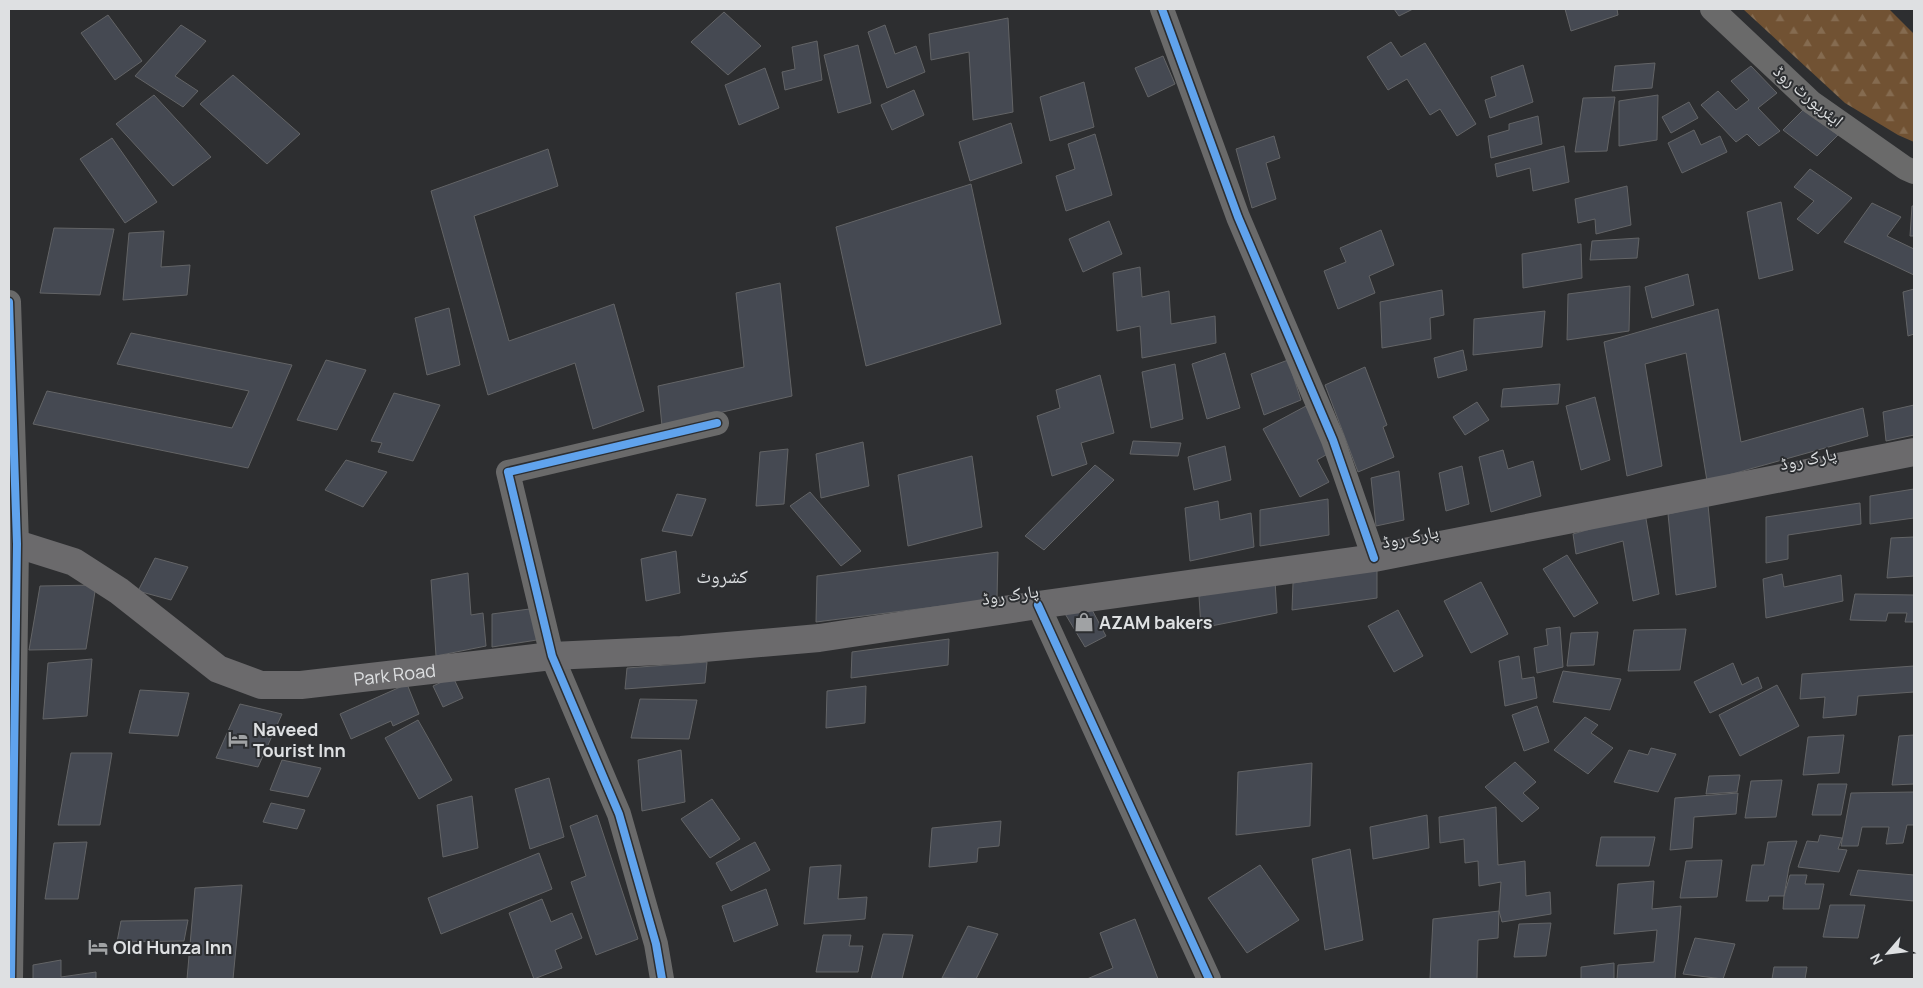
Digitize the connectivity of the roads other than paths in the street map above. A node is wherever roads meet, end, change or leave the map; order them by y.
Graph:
1 (1162, 9) edge
2 (1712, 9) edge
3 (1914, 172) edge
4 (9, 302) edge
5 (717, 423) dead end
6 (1914, 452) edge
7 (13, 545) edge
8 (1374, 558) junction
9 (1038, 605) junction
10 (819, 638) joint
11 (552, 656) junction
12 (11, 979) edge
13 (662, 979) edge
14 (1210, 979) edge

1 - 8 street
2 - 3 street, ایئرپورٹ روڈ
4 - 7 street
5 - 11 street
6 - 8 main road, پارک روڈ
7 - 11 main road, Park Road
7 - 12 street
8 - 9 main road, پارک روڈ
9 - 10 main road, پارک روڈ
9 - 14 street
10 - 11 main road, Park Road
11 - 13 street

